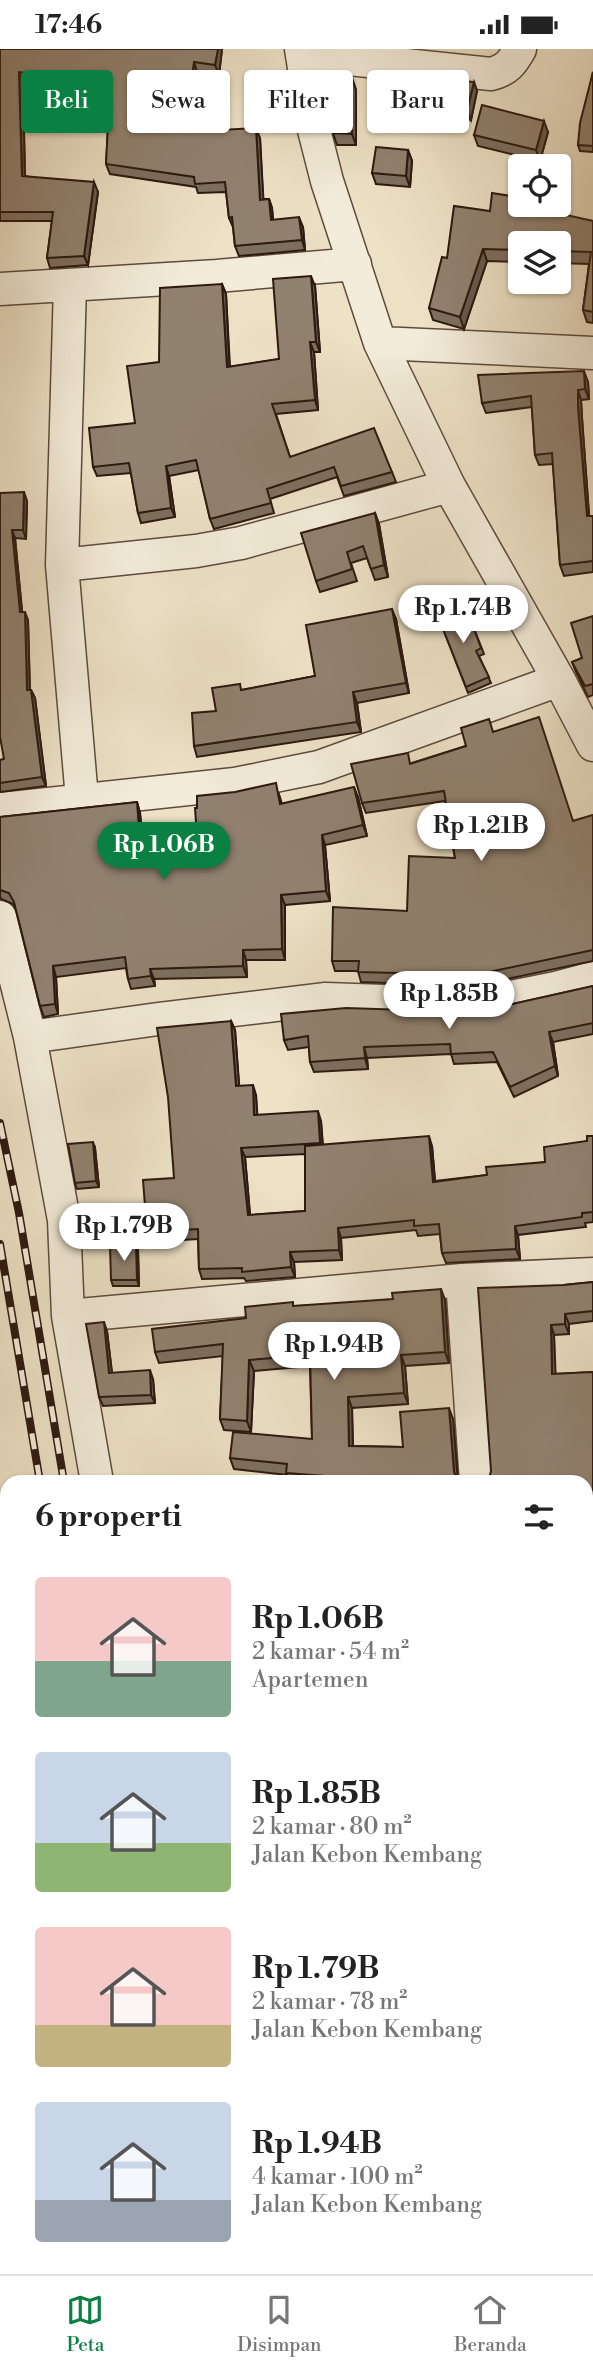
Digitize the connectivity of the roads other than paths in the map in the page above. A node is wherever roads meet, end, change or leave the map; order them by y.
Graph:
1 (520, 49) edge
2 (301, 51) edge
3 (355, 264) junction
4 (70, 285) junction
5 (0, 289) edge
6 (380, 343) junction
7 (593, 353) edge
8 (449, 486) junction
9 (62, 565) junction
10 (559, 680) junction
11 (593, 745) edge
12 (82, 799) junction
13 (0, 809) edge
14 (0, 918) edge
15 (593, 978) edge
16 (30, 1037) junction
17 (593, 1274) edge
18 (462, 1280) junction
19 (68, 1316) junction
20 (96, 1475) edge
21 (476, 1475) edge

1 - 2 street
2 - 3 street
3 - 4 street
3 - 6 street
4 - 5 street
4 - 9 street
6 - 7 street
6 - 8 street
8 - 9 street
8 - 10 street
9 - 12 street
10 - 11 street
10 - 12 street
12 - 13 street
14 - 16 street
15 - 16 street
16 - 19 street
17 - 18 street
18 - 19 street
18 - 21 street
19 - 20 street

